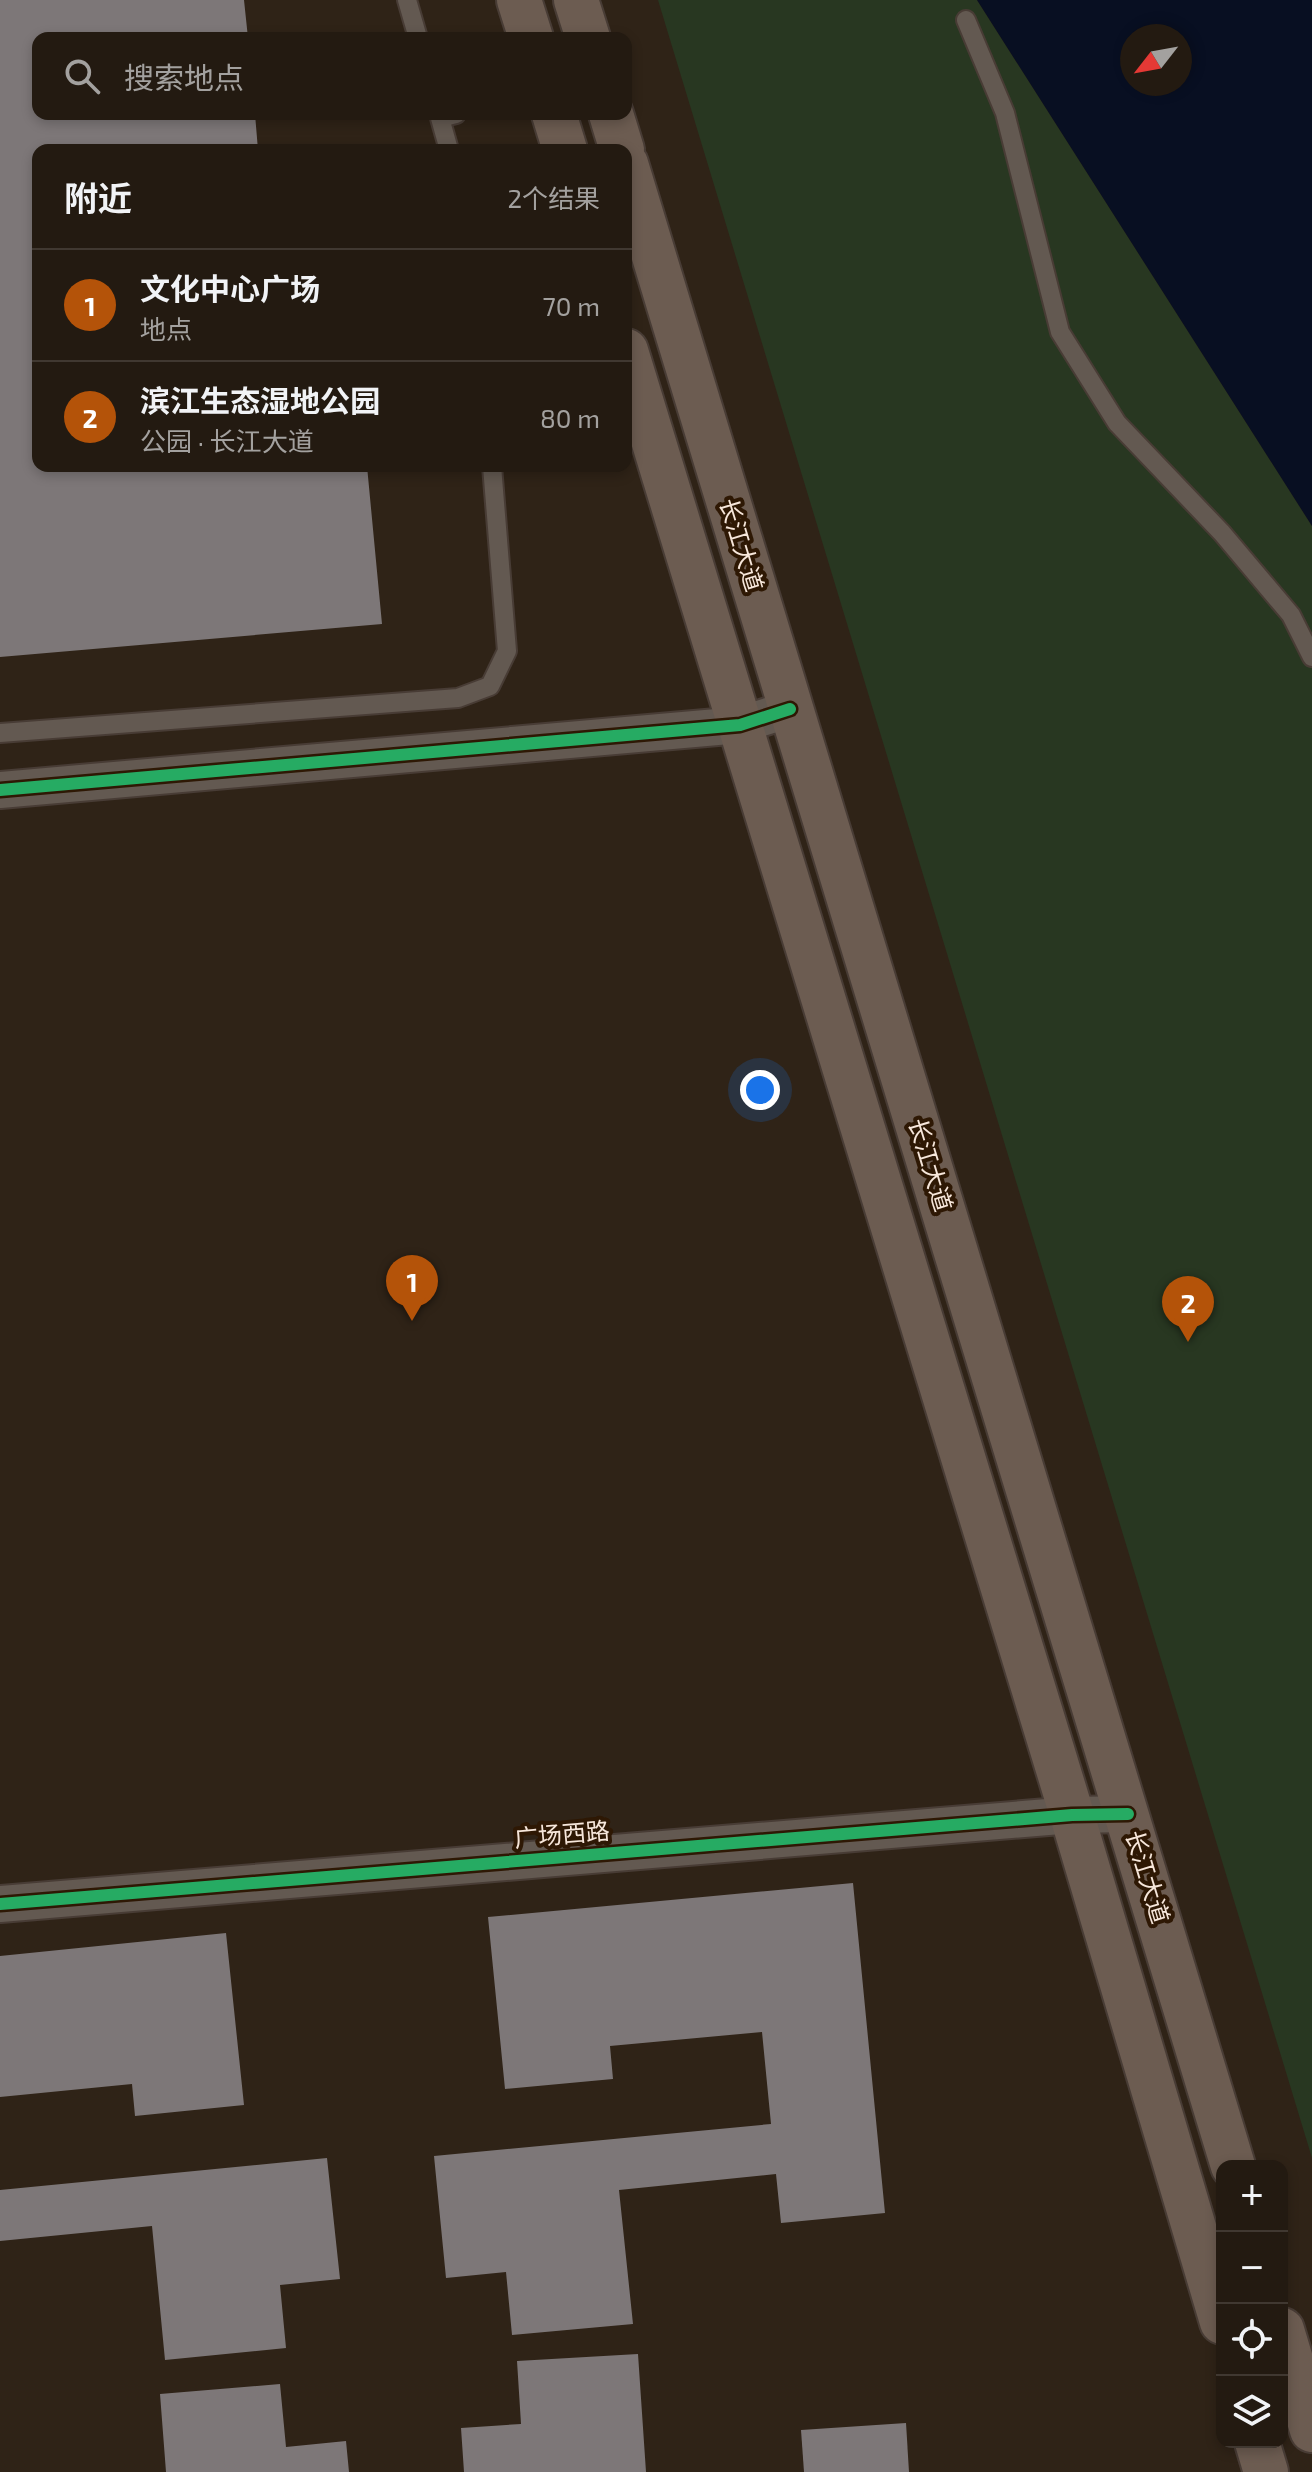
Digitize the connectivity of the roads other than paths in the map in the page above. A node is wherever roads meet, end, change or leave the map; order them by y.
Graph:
1 (407, 0) edge
2 (519, 0) edge
3 (576, 0) edge
4 (966, 20) dead end
5 (416, 32) edge
6 (529, 32) edge
7 (586, 32) edge
8 (446, 120) edge
9 (556, 120) edge
10 (613, 120) edge
11 (448, 144) edge
12 (563, 144) edge
13 (620, 144) edge
14 (632, 184) edge
15 (632, 371) edge
16 (492, 472) edge
17 (1312, 657) edge
18 (790, 709) junction
19 (740, 725) junction
20 (0, 733) edge
21 (0, 790) edge
22 (1128, 1814) junction
23 (1072, 1815) junction
24 (0, 1904) edge
25 (1231, 2160) edge
26 (1217, 2304) edge
27 (1288, 2350) edge
28 (1312, 2430) edge
29 (1259, 2448) edge
30 (1266, 2472) edge

1 - 5 lane
2 - 6 highway
3 - 7 highway
4 - 17 lane
8 - 11 lane
9 - 12 highway
10 - 13 highway
14 - 18 highway, 长江大道
15 - 19 highway
16 - 20 lane
18 - 19 street
18 - 22 highway, 长江大道
19 - 21 street
19 - 23 highway
22 - 23 street, 广场西路
22 - 25 highway, 长江大道
23 - 24 street, 广场西路
23 - 26 highway
27 - 28 highway
29 - 30 highway

